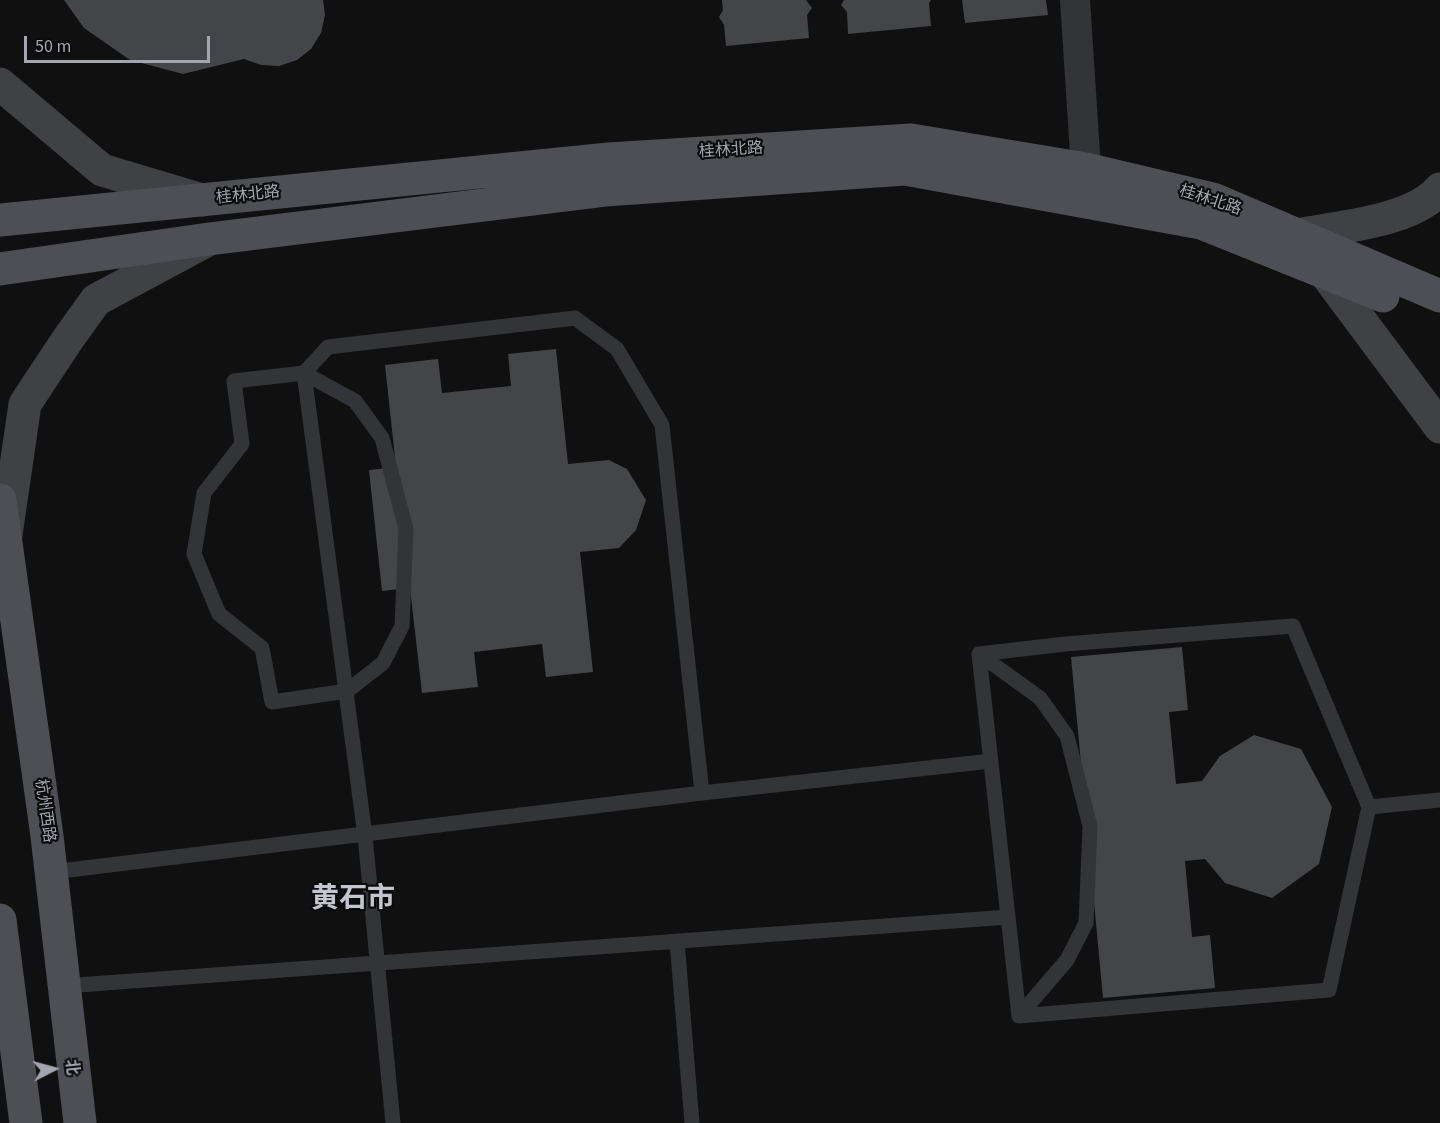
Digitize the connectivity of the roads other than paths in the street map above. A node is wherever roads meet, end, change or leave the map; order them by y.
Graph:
1 (1076, 0) edge
2 (0, 84) edge
3 (1086, 169) junction
4 (1440, 189) edge
5 (204, 200) junction
6 (0, 220) edge
7 (1297, 235) junction
8 (209, 239) junction
9 (0, 269) edge
10 (1325, 273) junction
11 (1440, 296) edge
12 (1440, 318) edge
13 (304, 373) junction
14 (1440, 427) edge
15 (0, 500) edge
16 (5, 543) junction
17 (979, 654) junction
18 (347, 691) junction
19 (991, 761) junction
20 (702, 793) junction
21 (1440, 800) edge
22 (1369, 807) junction
23 (365, 836) junction
24 (52, 872) junction
25 (1008, 917) junction
26 (0, 920) edge
27 (677, 941) junction
28 (378, 963) junction
29 (64, 986) junction
30 (1019, 1016) junction
31 (26, 1123) edge
32 (80, 1123) edge
33 (393, 1123) edge
34 (692, 1123) edge

1 - 3 street
2 - 5 main road
3 - 5 main road, 桂林北路
3 - 7 main road, 桂林北路
4 - 7 main road
5 - 6 main road, 桂林北路
7 - 11 main road, 桂林北路
8 - 9 main road, 桂林北路
8 - 10 main road, 桂林北路
8 - 16 main road
10 - 12 main road, 桂林北路
10 - 14 main road
13 - 18 lane
13 - 18 lane
13 - 18 lane
13 - 20 lane
15 - 16 main road, 杭州西路
16 - 24 main road, 杭州西路
17 - 19 lane
17 - 22 lane
17 - 30 lane
18 - 23 lane
19 - 20 lane
19 - 25 lane
20 - 23 lane
21 - 22 lane
22 - 30 lane
23 - 24 lane
23 - 28 lane
24 - 29 main road, 杭州西路
25 - 27 lane
25 - 30 lane
26 - 31 main road
27 - 28 lane
27 - 34 lane
28 - 29 lane
28 - 33 lane
29 - 32 main road, 杭州西路

